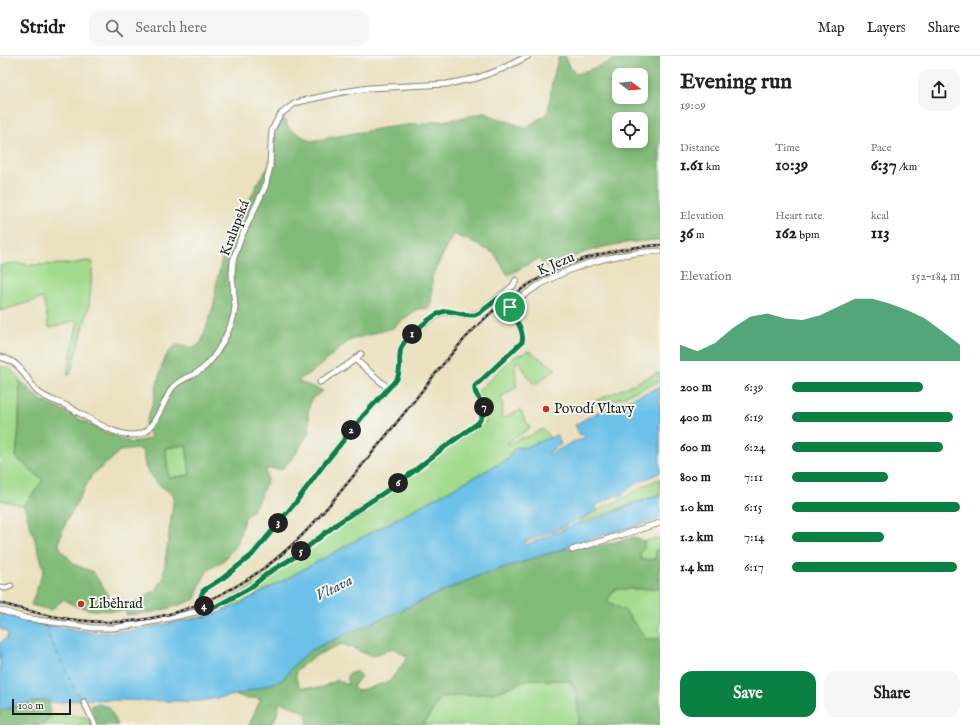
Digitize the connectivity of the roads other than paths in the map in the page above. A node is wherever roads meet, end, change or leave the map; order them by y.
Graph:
1 (528, 56) edge
2 (660, 251) edge
3 (516, 280) dead end
4 (502, 296) junction
5 (510, 307) junction
6 (361, 354) dead end
7 (0, 357) edge
8 (356, 360) junction
9 (320, 382) dead end
10 (388, 388) junction
11 (660, 522) edge
12 (572, 550) dead end
13 (11, 586) dead end
14 (0, 587) edge
15 (0, 610) edge
16 (204, 610) junction
17 (84, 702) dead end
18 (95, 725) edge

1 - 7 street, Kralupská
2 - 5 street, K Jezu
3 - 4 street
4 - 5 street
4 - 10 street
5 - 16 street
6 - 8 street
8 - 9 street
8 - 10 street
10 - 16 street
11 - 12 street
13 - 14 street
15 - 16 street
17 - 18 street

